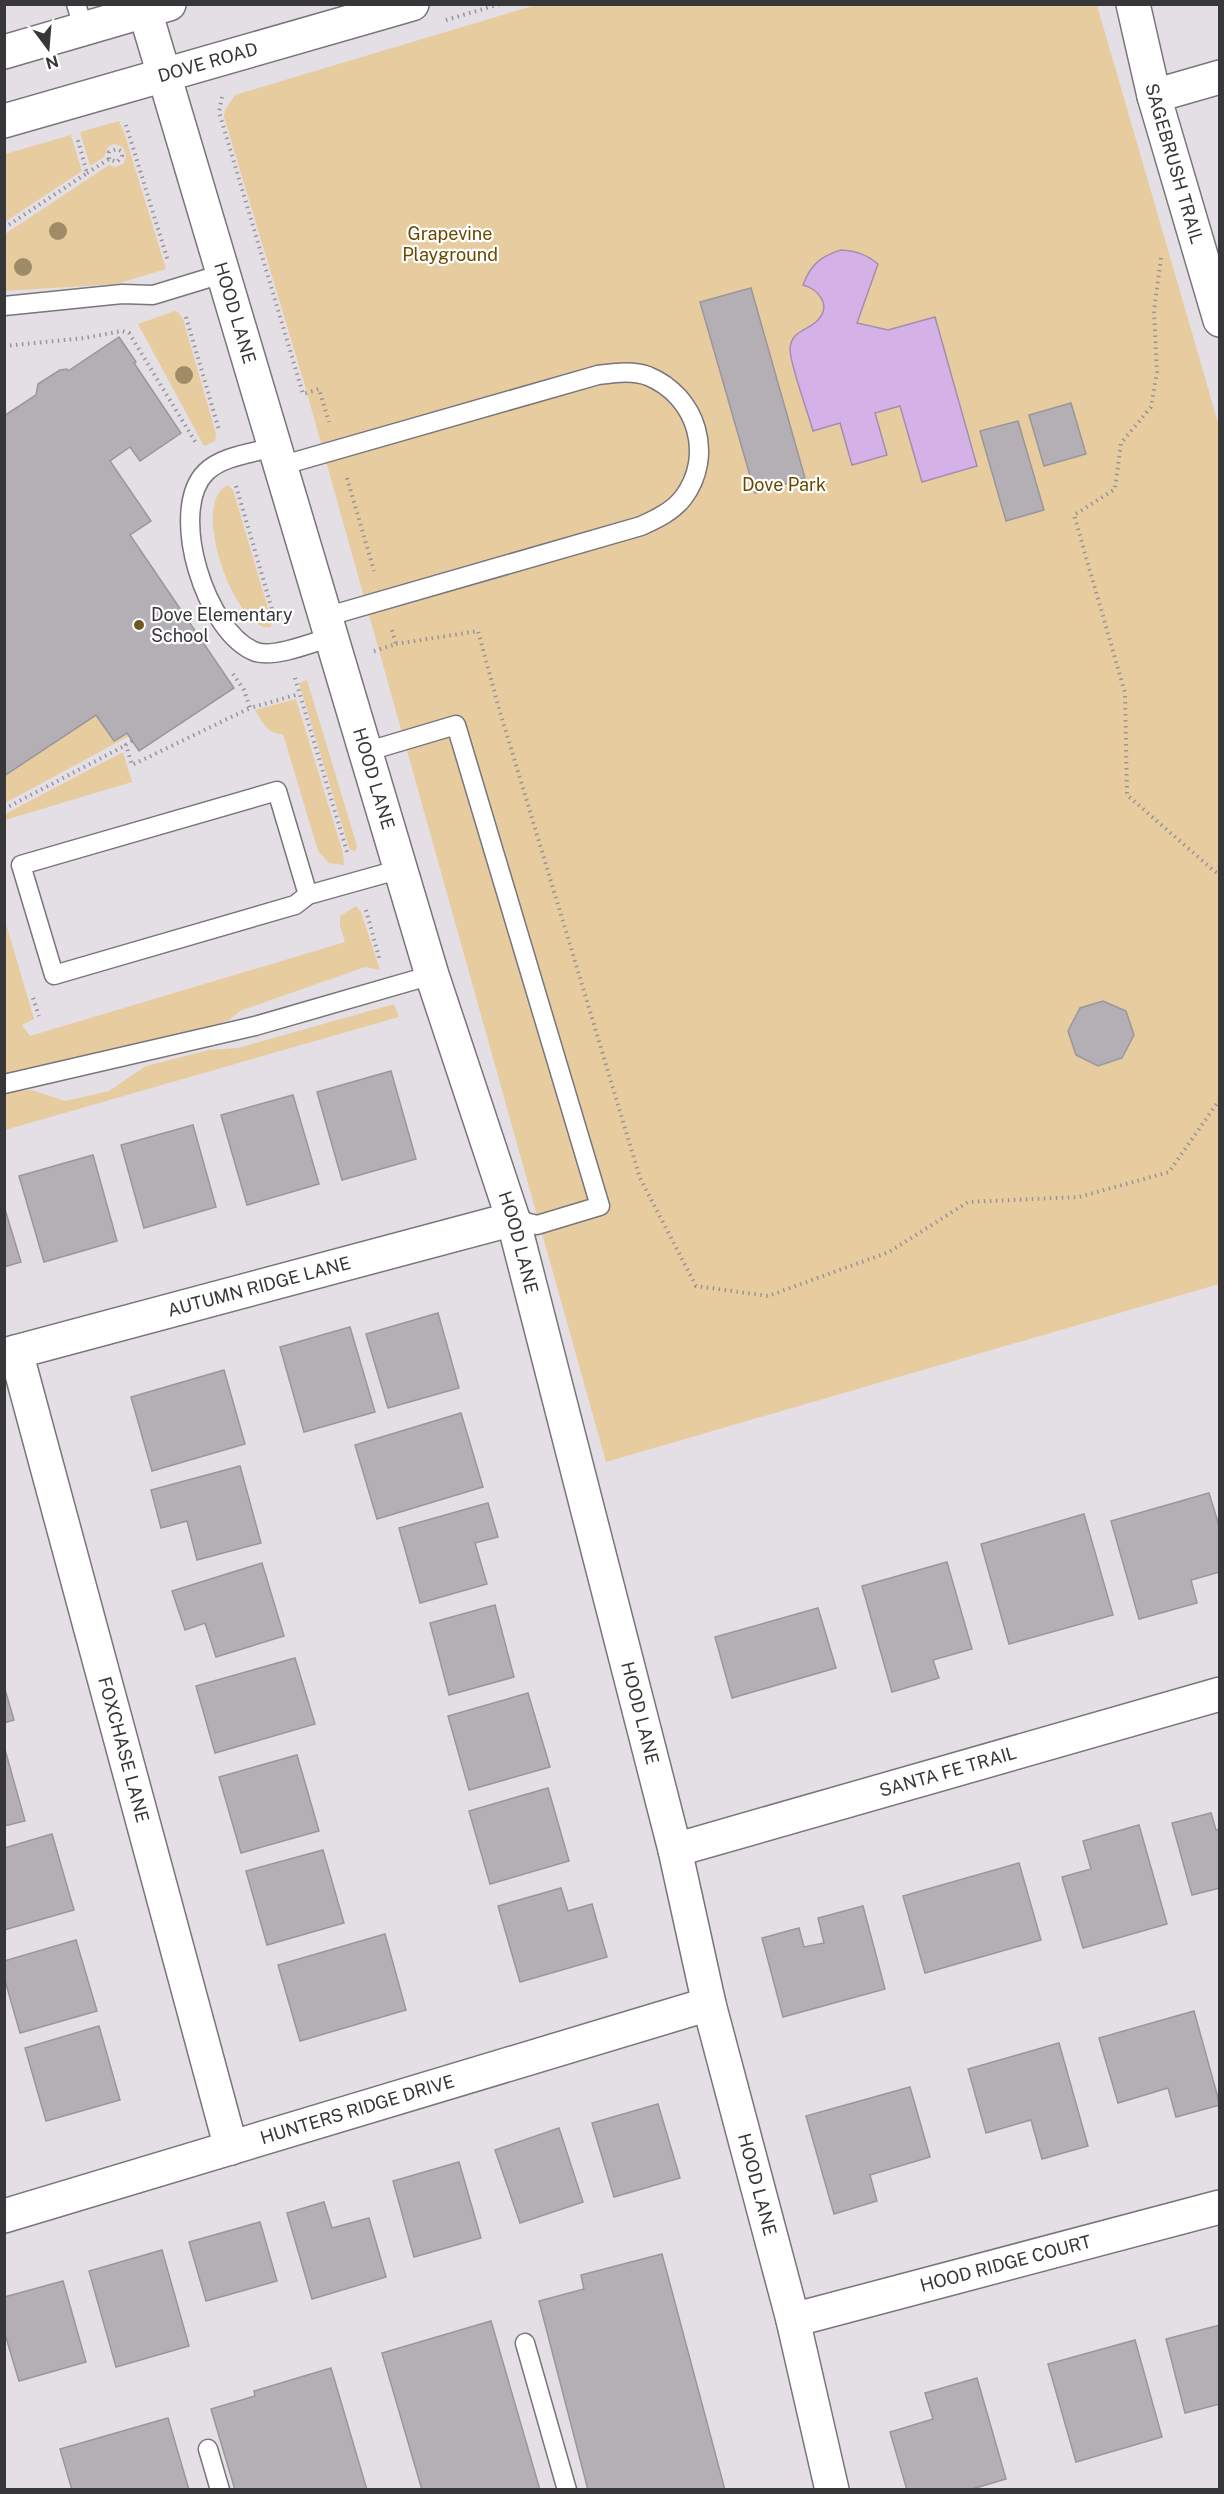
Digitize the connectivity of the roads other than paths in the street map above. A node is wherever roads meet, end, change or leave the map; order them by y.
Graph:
1 (412, 4) edge
2 (1132, 4) edge
3 (157, 8) edge
4 (80, 17) edge
5 (4, 52) edge
6 (1220, 76) edge
7 (168, 90) junction
8 (1154, 96) junction
9 (4, 121) edge
10 (222, 274) junction
11 (4, 306) edge
12 (1220, 321) edge
13 (277, 457) junction
14 (332, 639) junction
15 (365, 752) junction
16 (401, 869) junction
17 (308, 895) junction
18 (432, 975) junction
19 (4, 1084) edge
20 (513, 1219) junction
21 (10, 1354) edge
22 (1220, 1694) edge
23 (675, 1850) junction
24 (709, 2004) junction
25 (231, 2148) junction
26 (1220, 2207) edge
27 (4, 2216) edge
28 (793, 2320) junction
29 (525, 2343) dead end
30 (208, 2449) dead end
31 (220, 2490) edge
32 (567, 2490) edge
33 (832, 2490) edge

1 - 7 street, DOVE ROAD
2 - 8 street, SAGEBRUSH TRAIL
3 - 4 street
3 - 7 street, HOOD LANE
4 - 5 street
6 - 8 street
7 - 9 street, DOVE ROAD
7 - 10 street, HOOD LANE
8 - 12 street, SAGEBRUSH TRAIL
10 - 11 lane
10 - 13 street, HOOD LANE
13 - 14 street, HOOD LANE
13 - 14 lane
13 - 14 lane
14 - 15 street, HOOD LANE
15 - 16 street, HOOD LANE
15 - 20 lane
16 - 17 lane
16 - 18 street, HOOD LANE
17 - 17 lane
18 - 19 lane
18 - 20 street, HOOD LANE
20 - 21 street, AUTUMN RIDGE LANE
20 - 23 street, HOOD LANE
21 - 25 street, FOXCHASE LANE
22 - 23 street, SANTA FE TRAIL
23 - 24 street, HOOD LANE
24 - 25 street, HUNTERS RIDGE DRIVE
24 - 28 street, HOOD LANE
25 - 27 street, HUNTERS RIDGE DRIVE
26 - 28 street, HOOD RIDGE COURT
28 - 33 street, HOOD LANE
29 - 32 lane
30 - 31 lane

